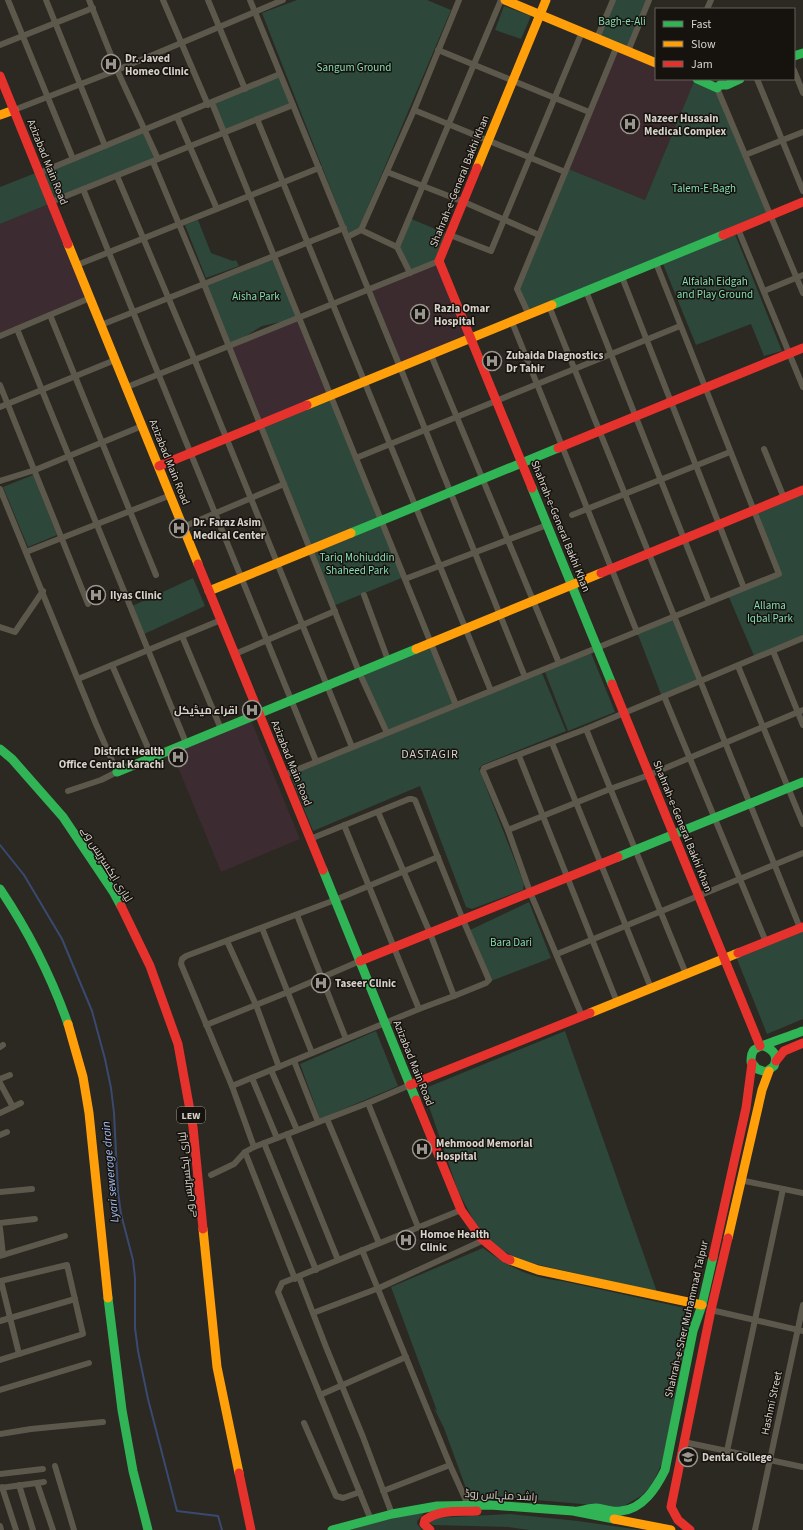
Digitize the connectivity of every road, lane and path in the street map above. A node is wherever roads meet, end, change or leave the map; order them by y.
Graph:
1 (8, 0) edge
2 (46, 0) edge
3 (90, 0) edge
4 (163, 0) edge
5 (208, 0) edge
6 (250, 0) edge
7 (283, 0) edge
8 (459, 0) edge
9 (501, 0) edge
10 (505, 0) edge
11 (546, 0) edge
12 (613, 0) edge
13 (649, 0) edge
14 (93, 8) junction
15 (255, 12) junction
16 (540, 14) junction
17 (55, 23) junction
18 (219, 27) junction
19 (582, 32) junction
20 (23, 36) junction
21 (597, 38) junction
22 (182, 42) junction
23 (0, 45) edge
24 (617, 46) junction
25 (438, 50) junction
26 (628, 51) junction
27 (655, 63) edge
28 (475, 65) junction
29 (117, 70) junction
30 (795, 73) edge
31 (280, 74) junction
32 (0, 76) edge
33 (699, 80) edge
34 (738, 80) edge
35 (757, 80) edge
36 (513, 81) junction
37 (80, 84) junction
38 (717, 88) junction
39 (245, 89) junction
40 (803, 93) edge
41 (48, 96) junction
42 (554, 98) junction
43 (210, 104) junction
44 (293, 105) junction
45 (14, 110) junction
46 (414, 110) junction
47 (589, 112) junction
48 (0, 115) edge
49 (177, 117) junction
50 (257, 120) junction
51 (450, 125) junction
52 (146, 130) junction
53 (803, 132) edge
54 (224, 133) junction
55 (489, 140) junction
56 (782, 140) junction
57 (104, 146) junction
58 (190, 147) junction
59 (745, 155) junction
60 (530, 157) junction
61 (73, 159) junction
62 (155, 161) junction
63 (319, 168) junction
64 (39, 172) junction
65 (387, 172) junction
66 (565, 172) junction
67 (118, 176) junction
68 (283, 182) junction
69 (423, 186) junction
70 (83, 189) junction
71 (803, 191) edge
72 (249, 196) junction
73 (51, 202) junction
74 (464, 202) junction
75 (803, 202) edge
76 (217, 208) junction
77 (771, 216) junction
78 (504, 219) junction
79 (179, 224) junction
80 (344, 228) junction
81 (738, 229) junction
82 (361, 230) junction
83 (450, 235) junction
84 (539, 235) junction
85 (347, 237) junction
86 (143, 238) junction
87 (307, 242) junction
88 (397, 247) junction
89 (109, 252) junction
90 (274, 256) junction
91 (440, 261) junction
92 (656, 263) junction
93 (77, 265) junction
94 (410, 273) junction
95 (803, 275) edge
96 (622, 277) junction
97 (797, 277) junction
98 (204, 284) junction
99 (369, 290) junction
100 (586, 291) junction
101 (764, 291) junction
102 (803, 292) edge
103 (90, 298) junction
104 (168, 298) junction
105 (333, 304) junction
106 (549, 306) junction
107 (133, 312) junction
108 (50, 315) junction
109 (529, 315) junction
110 (299, 318) junction
111 (512, 322) junction
112 (101, 325) junction
113 (680, 326) junction
114 (17, 329) junction
115 (0, 336) edge
116 (471, 338) junction
117 (647, 340) junction
118 (229, 346) junction
119 (803, 348) edge
120 (611, 354) junction
121 (790, 354) junction
122 (431, 355) junction
123 (115, 360) junction
124 (195, 361) junction
125 (400, 367) junction
126 (575, 369) junction
127 (159, 374) junction
128 (77, 376) junction
129 (364, 382) junction
130 (0, 385) edge
131 (537, 385) junction
132 (127, 387) junction
133 (803, 387) edge
134 (705, 388) junction
135 (43, 391) junction
136 (330, 396) junction
137 (497, 401) junction
138 (671, 402) junction
139 (8, 404) junction
140 (0, 408) edge
141 (457, 417) junction
142 (636, 417) junction
143 (260, 425) junction
144 (142, 426) junction
145 (426, 430) junction
146 (600, 431) junction
147 (225, 439) junction
148 (103, 442) junction
149 (390, 444) junction
150 (562, 447) junction
151 (764, 450) dead end
152 (730, 452) junction
153 (191, 453) junction
154 (69, 456) junction
155 (356, 458) junction
156 (522, 463) junction
157 (159, 466) junction
158 (696, 466) junction
159 (35, 470) junction
160 (483, 479) junction
161 (661, 479) junction
162 (0, 481) edge
163 (284, 484) junction
164 (0, 489) edge
165 (803, 490) edge
166 (450, 492) junction
167 (625, 494) junction
168 (170, 495) junction
169 (784, 498) junction
170 (250, 499) junction
171 (415, 507) junction
172 (587, 509) junction
173 (754, 510) junction
174 (130, 511) junction
175 (215, 513) junction
176 (572, 515) dead end
177 (381, 521) junction
178 (96, 524) junction
179 (547, 525) junction
180 (719, 525) junction
181 (183, 527) junction
182 (62, 538) junction
183 (684, 539) junction
184 (508, 540) junction
185 (310, 550) junction
186 (26, 552) junction
187 (475, 552) junction
188 (649, 553) junction
189 (276, 564) junction
190 (440, 566) junction
191 (611, 569) junction
192 (156, 575) dead end
193 (242, 578) junction
194 (405, 579) junction
195 (572, 585) junction
196 (744, 588) junction
197 (43, 591) junction
198 (210, 591) junction
199 (364, 595) dead end
200 (533, 601) junction
201 (710, 602) junction
202 (88, 604) dead end
203 (335, 611) junction
204 (500, 615) junction
205 (675, 616) junction
206 (221, 620) junction
207 (302, 626) junction
208 (0, 627) edge
209 (465, 629) junction
210 (637, 632) junction
211 (182, 636) junction
212 (803, 638) edge
213 (267, 641) junction
214 (431, 643) junction
215 (597, 648) junction
216 (148, 650) junction
217 (773, 651) junction
218 (235, 654) junction
219 (388, 660) junction
220 (559, 663) junction
221 (112, 665) junction
222 (738, 666) junction
223 (359, 672) junction
224 (525, 677) junction
225 (78, 679) junction
226 (701, 682) junction
227 (326, 686) junction
228 (491, 691) junction
229 (664, 696) junction
230 (291, 700) junction
231 (456, 705) junction
232 (800, 711) edge
233 (259, 713) junction
234 (624, 713) junction
235 (803, 725) edge
236 (764, 727) junction
237 (221, 729) junction
238 (586, 729) junction
239 (387, 733) junction
240 (186, 743) junction
241 (552, 743) junction
242 (726, 743) junction
243 (352, 747) junction
244 (0, 749) edge
245 (518, 756) junction
246 (152, 757) junction
247 (690, 758) junction
248 (316, 761) junction
249 (117, 772) junction
250 (284, 774) junction
251 (649, 775) junction
252 (803, 782) edge
253 (787, 788) junction
254 (610, 789) junction
255 (68, 791) dead end
256 (576, 802) junction
257 (750, 803) junction
258 (378, 812) junction
259 (542, 816) junction
260 (715, 817) junction
261 (803, 824) edge
262 (344, 826) junction
263 (508, 830) junction
264 (674, 834) junction
265 (310, 839) junction
266 (635, 850) junction
267 (803, 853) edge
268 (438, 857) junction
269 (601, 864) junction
270 (775, 864) junction
271 (403, 872) junction
272 (567, 877) junction
273 (739, 879) junction
274 (368, 886) junction
275 (0, 889) edge
276 (530, 892) junction
277 (699, 896) junction
278 (335, 900) junction
279 (660, 912) junction
280 (297, 915) junction
281 (463, 920) junction
282 (626, 926) junction
283 (262, 928) junction
284 (802, 928) edge
285 (430, 933) junction
286 (592, 940) junction
287 (227, 941) junction
288 (766, 942) junction
289 (394, 948) junction
290 (557, 954) junction
291 (724, 959) junction
292 (360, 961) junction
293 (686, 974) junction
294 (321, 978) junction
295 (651, 988) junction
296 (288, 992) junction
297 (454, 996) junction
298 (617, 1002) junction
299 (256, 1005) junction
300 (419, 1009) junction
301 (582, 1016) junction
302 (385, 1023) junction
303 (206, 1025) junction
304 (803, 1031) edge
305 (346, 1039) junction
306 (803, 1043) edge
307 (762, 1046) junction
308 (312, 1053) junction
309 (294, 1061) junction
310 (776, 1061) junction
311 (752, 1063) junction
312 (279, 1067) junction
313 (271, 1070) junction
314 (769, 1071) junction
315 (10, 1075) dead end
316 (252, 1078) junction
317 (0, 1079) edge
318 (0, 1083) edge
319 (410, 1085) junction
320 (232, 1086) junction
321 (21, 1103) dead end
322 (368, 1103) junction
323 (13, 1107) junction
324 (0, 1113) edge
325 (327, 1118) junction
326 (318, 1122) junction
327 (297, 1130) junction
328 (7, 1132) dead end
329 (287, 1134) junction
330 (0, 1135) edge
331 (277, 1138) junction
332 (264, 1143) junction
333 (254, 1147) junction
334 (245, 1152) junction
335 (211, 1175) dead end
336 (740, 1180) junction
337 (32, 1189) dead end
338 (783, 1189) junction
339 (0, 1192) edge
340 (803, 1193) edge
341 (461, 1210) junction
342 (35, 1218) dead end
343 (0, 1223) edge
344 (418, 1227) junction
345 (0, 1228) edge
346 (65, 1236) dead end
347 (484, 1240) junction
348 (379, 1243) junction
349 (362, 1250) junction
350 (1, 1256) edge
351 (338, 1260) junction
352 (316, 1270) junction
353 (297, 1278) junction
354 (1, 1281) edge
355 (379, 1288) junction
356 (75, 1299) junction
357 (702, 1305) junction
358 (803, 1305) edge
359 (711, 1310) junction
360 (313, 1313) junction
361 (10, 1318) junction
362 (755, 1320) junction
363 (0, 1321) edge
364 (800, 1331) edge
365 (19, 1354) junction
366 (406, 1358) junction
367 (0, 1360) edge
368 (89, 1363) dead end
369 (341, 1384) junction
370 (0, 1390) edge
371 (320, 1395) junction
372 (102, 1422) dead end
373 (304, 1423) dead end
374 (0, 1434) edge
375 (684, 1442) junction
376 (727, 1451) junction
377 (770, 1460) junction
378 (450, 1465) junction
379 (55, 1466) dead end
380 (803, 1467) edge
381 (43, 1469) dead end
382 (0, 1474) edge
383 (19, 1485) junction
384 (1, 1488) edge
385 (383, 1491) junction
386 (360, 1492) junction
387 (468, 1505) junction
388 (504, 1506) junction
389 (573, 1511) junction
390 (392, 1514) junction
391 (371, 1520) junction
392 (0, 1526) edge
393 (1, 1530) edge
394 (16, 1530) edge
395 (33, 1530) edge
396 (53, 1530) edge
397 (74, 1530) edge
398 (148, 1530) edge
399 (251, 1530) edge
400 (332, 1530) edge
401 (430, 1530) edge
402 (671, 1530) edge
403 (690, 1530) edge
404 (755, 1530) edge

1 - 20 street
2 - 17 street
3 - 14 street
4 - 22 street
5 - 18 street
6 - 15 street
7 - 15 street
8 - 25 street
9 - 28 street
10 - 16 main road
11 - 16 main road, Shahrah-e-General Bakhi Khan
12 - 21 street
13 - 26 street
14 - 17 street
14 - 29 street
15 - 18 street
15 - 31 street
16 - 19 main road
16 - 36 main road, Shahrah-e-General Bakhi Khan
17 - 20 street
17 - 37 street
18 - 22 street
18 - 39 street
19 - 21 main road
19 - 42 street
20 - 23 street
20 - 41 street
21 - 24 main road
22 - 29 street
22 - 43 street
24 - 26 main road
24 - 47 street
25 - 28 street
25 - 46 street
26 - 27 main road
28 - 36 street
28 - 51 street
29 - 37 street
29 - 52 street
30 - 40 street
31 - 39 street
31 - 44 street
32 - 45 main road, Azizabad Main Road
33 - 38 main road
34 - 38 main road
35 - 56 street
36 - 42 street
36 - 55 main road, Shahrah-e-General Bakhi Khan
37 - 41 street
37 - 57 street
38 - 59 street
39 - 43 street
41 - 45 street
41 - 61 street
42 - 47 street
42 - 60 street
43 - 49 street
43 - 54 street
44 - 50 street
44 - 63 street
45 - 48 main road
45 - 64 main road, Azizabad Main Road
46 - 51 street
46 - 65 street
47 - 66 street
49 - 52 street
49 - 58 street
50 - 54 street
50 - 68 street
51 - 55 street
51 - 69 street
52 - 57 street
52 - 62 street
53 - 56 street
54 - 58 street
54 - 72 street
55 - 60 street
55 - 74 main road, Shahrah-e-General Bakhi Khan
56 - 59 street
56 - 71 street
57 - 61 street
58 - 62 street
58 - 76 street
59 - 77 street
60 - 66 street
60 - 78 street
61 - 64 street
62 - 67 street
62 - 79 street
63 - 68 street
63 - 80 street
64 - 73 main road, Azizabad Main Road
65 - 69 street
65 - 82 street
66 - 84 street
67 - 70 street
67 - 86 street
68 - 72 street
68 - 87 street
69 - 74 street
69 - 88 street
70 - 73 street
70 - 89 street
72 - 76 street
72 - 90 street
73 - 93 main road, Azizabad Main Road
74 - 78 street
74 - 83 main road, Shahrah-e-General Bakhi Khan
75 - 77 main road
76 - 79 street
77 - 81 main road
77 - 97 street
78 - 83 street
78 - 84 street
79 - 86 street
79 - 98 street
80 - 85 street
80 - 87 street
81 - 92 main road
81 - 101 street
82 - 85 street
82 - 88 street
83 - 91 main road, Shahrah-e-General Bakhi Khan
84 - 109 street
85 - 99 street
86 - 89 street
86 - 104 street
87 - 90 street
87 - 105 street
88 - 94 street
89 - 93 street
89 - 107 street
90 - 98 street
90 - 110 street
91 - 94 street
91 - 116 main road, Shahrah-e-General Bakhi Khan
92 - 96 main road
92 - 113 street
93 - 103 main road, Azizabad Main Road
94 - 99 street
95 - 97 street
96 - 100 main road
96 - 117 street
97 - 101 street
97 - 102 street
98 - 104 street
98 - 118 street
99 - 105 street
99 - 125 street
100 - 106 main road
100 - 120 street
101 - 121 street
103 - 108 street
103 - 112 main road, Azizabad Main Road
104 - 107 street
104 - 124 street
105 - 110 street
105 - 129 street
106 - 109 main road
106 - 126 street
107 - 112 street
107 - 127 street
108 - 114 street
108 - 128 street
109 - 111 main road
110 - 118 street
110 - 136 street
111 - 116 main road
111 - 131 street
112 - 123 main road, Azizabad Main Road
113 - 117 street
113 - 134 street
114 - 115 street
114 - 135 street
116 - 122 main road
116 - 137 main road, Shahrah-e-General Bakhi Khan
117 - 120 street
117 - 138 street
118 - 124 street
118 - 143 street
119 - 121 main road
120 - 126 street
120 - 142 street
121 - 133 street
121 - 134 main road
122 - 125 main road
122 - 141 street
123 - 128 street
123 - 132 main road, Azizabad Main Road
124 - 127 street
124 - 147 street
125 - 129 main road
125 - 145 street
126 - 131 street
126 - 146 street
127 - 132 street
127 - 153 street
128 - 135 street
128 - 148 street
129 - 136 main road
129 - 149 street
130 - 139 street
131 - 137 street
131 - 150 street
132 - 144 main road, Azizabad Main Road
134 - 138 main road
134 - 152 street
135 - 139 street
135 - 154 street
136 - 143 main road
136 - 155 street
137 - 141 street
137 - 156 main road, Shahrah-e-General Bakhi Khan
138 - 142 main road
138 - 158 street
139 - 140 street
139 - 159 street
141 - 145 street
141 - 160 street
142 - 146 main road
142 - 161 street
143 - 147 main road
143 - 163 street
144 - 148 street
144 - 157 main road, Azizabad Main Road
145 - 149 street
145 - 166 street
146 - 150 main road
146 - 167 street
147 - 153 main road
147 - 170 street
148 - 154 street
148 - 174 street
149 - 155 street
149 - 171 street
150 - 156 main road
150 - 172 street
151 - 169 street
152 - 158 street
152 - 173 street
153 - 157 main road
153 - 175 street
154 - 159 street
154 - 178 street
155 - 177 street
156 - 160 main road
156 - 179 main road, Shahrah-e-General Bakhi Khan
157 - 168 main road, Azizabad Main Road
158 - 161 street
158 - 180 street
159 - 162 street
159 - 182 street
160 - 166 main road
160 - 184 street
161 - 167 street
161 - 183 street
163 - 170 street
163 - 185 street
164 - 186 street
165 - 169 main road
166 - 171 main road
166 - 187 street
167 - 172 street
167 - 188 street
168 - 174 street
168 - 181 main road, Azizabad Main Road
169 - 173 main road
170 - 175 street
170 - 189 street
171 - 177 main road
171 - 190 street
172 - 176 street
172 - 191 street
173 - 180 main road
173 - 196 street
174 - 178 street
174 - 192 street
175 - 181 street
175 - 193 street
177 - 185 main road
177 - 194 street
178 - 182 street
178 - 216 street
179 - 184 street
179 - 195 main road, Shahrah-e-General Bakhi Khan
180 - 183 main road
180 - 196 street
181 - 198 main road, Azizabad Main Road
182 - 186 street
182 - 202 street
183 - 188 main road
183 - 201 street
184 - 187 street
184 - 200 street
185 - 189 main road
185 - 203 street
186 - 197 street
187 - 190 street
187 - 204 street
188 - 191 main road
188 - 205 street
189 - 193 main road
189 - 207 street
190 - 194 street
190 - 209 street
191 - 195 main road
191 - 210 street
193 - 198 main road
193 - 213 street
194 - 214 street
195 - 200 main road
195 - 215 main road, Shahrah-e-General Bakhi Khan
196 - 201 street
197 - 208 street
197 - 225 street
198 - 206 main road, Azizabad Main Road
199 - 219 street
200 - 204 main road
200 - 220 street
201 - 205 street
203 - 207 street
203 - 223 street
204 - 209 main road
204 - 224 street
205 - 210 street
205 - 226 street
206 - 211 street
206 - 218 main road, Azizabad Main Road
207 - 213 street
207 - 227 street
209 - 214 main road
209 - 228 street
210 - 215 street
211 - 216 street
211 - 237 street
212 - 217 street
213 - 218 street
213 - 230 street
214 - 219 main road
214 - 231 street
215 - 220 street
215 - 234 main road, Shahrah-e-General Bakhi Khan
216 - 221 street
216 - 240 street
217 - 222 street
217 - 232 street
218 - 233 main road, Azizabad Main Road
219 - 223 main road
220 - 224 street
221 - 225 street
221 - 246 street
222 - 226 street
222 - 236 street
223 - 227 main road
223 - 239 street
224 - 228 street
225 - 249 street
226 - 229 street
226 - 242 street
227 - 230 main road
227 - 243 street
228 - 231 street
229 - 234 street
229 - 247 street
230 - 233 main road
230 - 248 street
231 - 239 street
232 - 235 street
232 - 236 street
233 - 237 main road
233 - 250 main road, Azizabad Main Road
234 - 238 street
234 - 251 main road, Shahrah-e-General Bakhi Khan
236 - 242 street
236 - 253 street
237 - 240 main road
238 - 241 street
238 - 254 street
239 - 243 street
240 - 246 main road
241 - 245 street
241 - 256 street
242 - 247 street
242 - 257 street
243 - 248 street
244 - 399 main road, لیاری ایکسپریس وے / LEW
245 - 259 street
245 - 263 street
246 - 249 main road
247 - 251 street
247 - 260 street
248 - 250 street
249 - 255 street
250 - 265 main road, Azizabad Main Road
251 - 254 street
251 - 264 main road, Shahrah-e-General Bakhi Khan
252 - 253 main road
253 - 257 main road
253 - 261 street
254 - 256 street
254 - 266 street
256 - 259 street
256 - 269 street
257 - 260 main road
257 - 270 street
258 - 262 street
258 - 268 street
258 - 271 street
259 - 263 street
259 - 272 street
260 - 264 main road
260 - 273 street
262 - 265 street
262 - 274 street
263 - 276 street
264 - 266 main road
264 - 277 main road, Shahrah-e-General Bakhi Khan
265 - 278 main road, Azizabad Main Road
266 - 269 main road
266 - 279 street
267 - 270 street
268 - 271 street
268 - 281 street
269 - 272 main road
269 - 282 street
270 - 273 street
270 - 284 street
271 - 274 street
271 - 285 street
272 - 276 main road
272 - 286 street
273 - 277 street
273 - 288 street
274 - 278 street
274 - 289 street
275 - 398 main road
276 - 281 main road
276 - 290 street
277 - 279 street
277 - 291 main road, Shahrah-e-General Bakhi Khan
278 - 280 street
278 - 292 main road, Azizabad Main Road
279 - 282 street
279 - 293 street
280 - 283 street
280 - 294 street
281 - 285 main road
281 - 297 street
282 - 286 street
282 - 295 street
283 - 287 street
283 - 296 street
284 - 288 main road
285 - 289 main road
285 - 297 street
286 - 290 street
286 - 298 street
287 - 299 street
287 - 303 street
288 - 291 main road
289 - 292 main road
289 - 300 street
290 - 301 street
291 - 293 main road
291 - 307 main road, Shahrah-e-General Bakhi Khan
292 - 294 street
292 - 302 main road, Azizabad Main Road
293 - 295 main road
294 - 296 street
294 - 305 street
295 - 298 main road
296 - 299 street
296 - 308 street
297 - 300 street
298 - 301 main road
299 - 303 street
299 - 312 street
300 - 302 street
301 - 319 main road
302 - 305 street
302 - 319 main road, Azizabad Main Road
303 - 320 street
304 - 307 main road
305 - 308 street
306 - 310 main road
307 - 310 main road
307 - 311 main road
308 - 309 street
309 - 312 street
309 - 326 street
310 - 314 main road
311 - 314 main road
311 - 357 main road, Shahrah-e-Sher Muhammad Talpur
312 - 313 street
313 - 316 street
313 - 327 street
314 - 336 main road, Shahrah-e-Sher Muhammad Talpur
315 - 317 street
316 - 320 street
316 - 331 street
318 - 323 street
319 - 322 street
319 - 341 main road, Azizabad Main Road
320 - 333 street
321 - 323 street
322 - 325 street
322 - 344 street
323 - 324 street
325 - 326 street
325 - 348 street
326 - 327 street
327 - 329 street
328 - 330 street
329 - 331 street
329 - 351 street
331 - 332 street
332 - 333 street
332 - 352 street
333 - 334 street
334 - 335 street
334 - 353 street
336 - 338 street
336 - 359 main road, Shahrah-e-Sher Muhammad Talpur
337 - 339 street
338 - 340 street
338 - 362 street
341 - 344 street
341 - 347 main road, Azizabad Main Road
342 - 343 street
344 - 348 street
345 - 350 street
346 - 350 street
347 - 355 street
347 - 357 main road, Azizabad Main Road
348 - 349 street
349 - 351 street
349 - 355 street
351 - 352 street
352 - 353 street
353 - 360 street
353 - 371 street
354 - 356 street
354 - 361 street
355 - 360 street
355 - 366 street
356 - 361 street
356 - 365 street
357 - 389 main road, Shahrah-e-Sher Muhammad Talpur
358 - 364 street, Hashmi Street
359 - 362 street
359 - 375 main road, Shahrah-e-Sher Muhammad Talpur
360 - 369 street
361 - 363 street
361 - 365 street
362 - 364 street
362 - 376 street
364 - 377 street, Hashmi Street
365 - 367 street
366 - 369 street
366 - 378 street
368 - 370 street
369 - 371 street
369 - 385 street
371 - 386 street
372 - 374 street
373 - 386 street
375 - 376 street
375 - 403 main road, Shahrah-e-Sher Muhammad Talpur
376 - 377 street
377 - 380 street
377 - 404 street, Hashmi Street
378 - 385 street
378 - 387 street
379 - 397 street
381 - 382 street
383 - 384 street
383 - 395 street
383 - 396 street
384 - 394 street
385 - 390 street
386 - 391 street
387 - 388 main road, راشد منہاس روڈ
387 - 390 main road, راشد منہاس روڈ
388 - 389 main road, راشد منہاس روڈ
388 - 401 main road
389 - 402 main road, راشد منہاس روڈ
390 - 391 main road, راشد منہاس روڈ
391 - 400 main road, راشد منہاس روڈ
392 - 393 street

